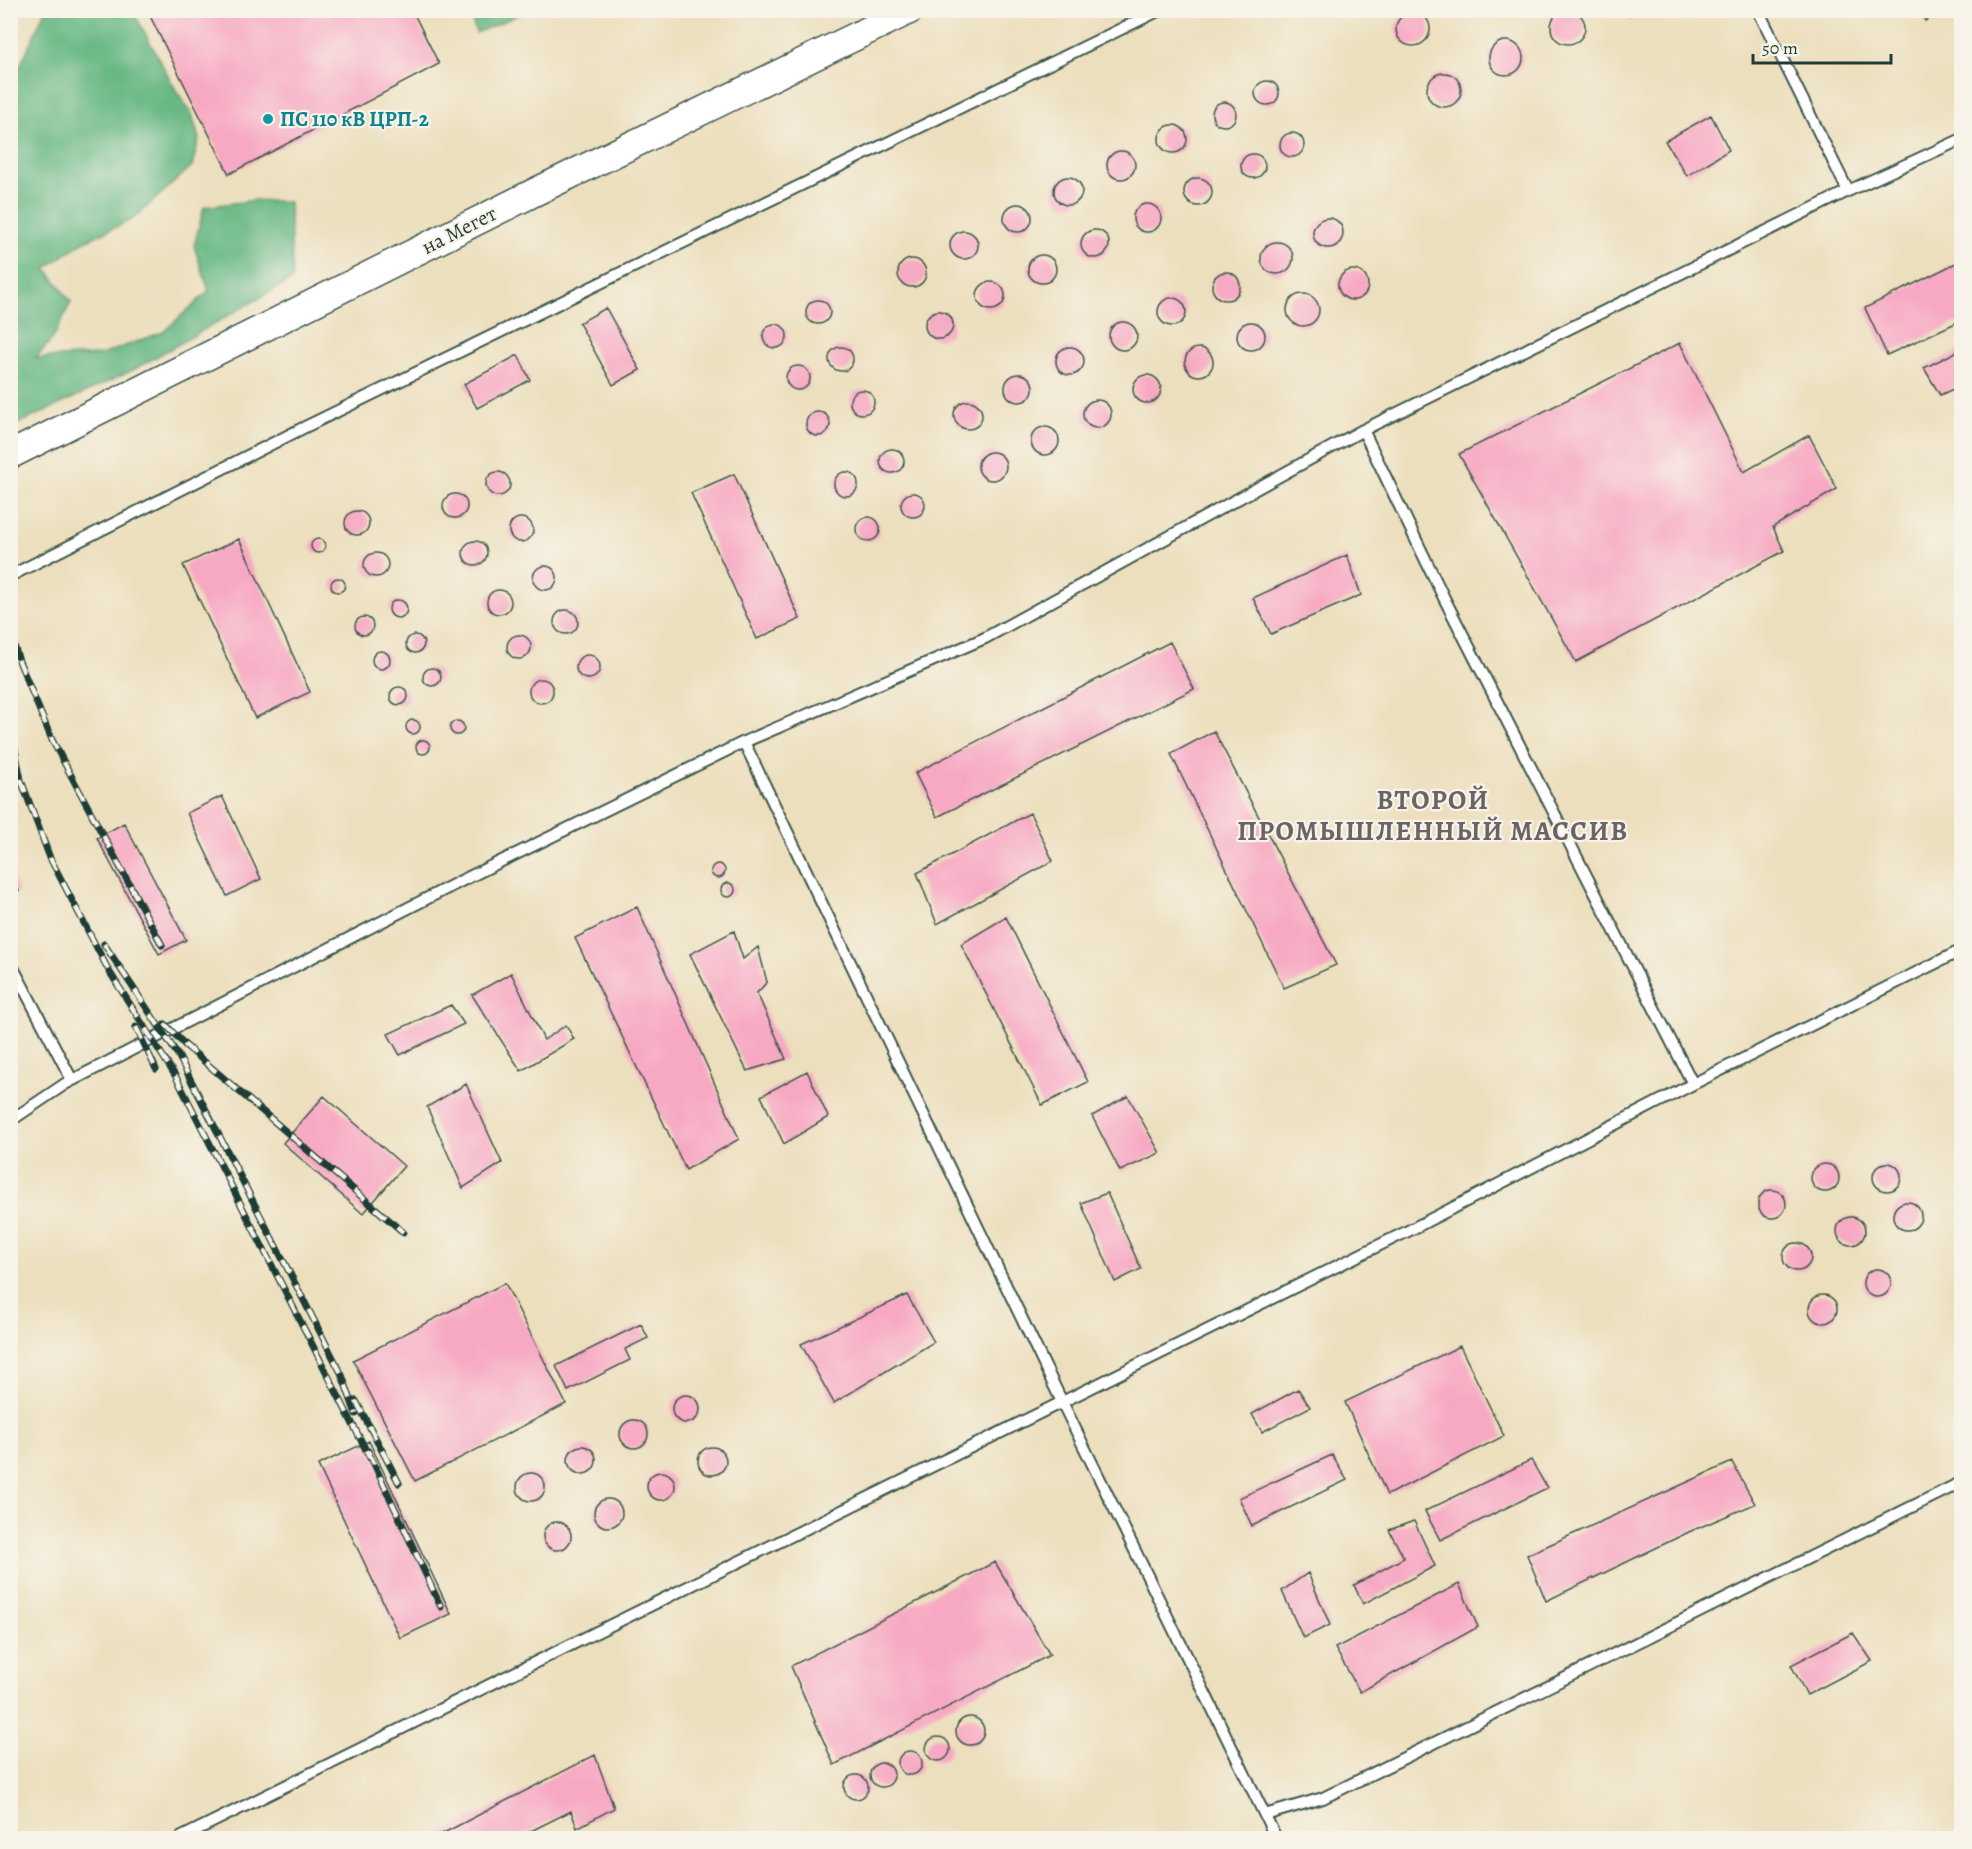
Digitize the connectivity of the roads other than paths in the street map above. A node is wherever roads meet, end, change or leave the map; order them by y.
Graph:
1 (910, 10) edge
2 (1160, 10) edge
3 (1758, 10) edge
4 (1962, 139) edge
5 (1848, 191) junction
6 (1363, 430) junction
7 (10, 455) edge
8 (10, 576) edge
9 (744, 742) junction
10 (1962, 950) edge
11 (10, 962) edge
12 (72, 1080) junction
13 (1693, 1084) junction
14 (10, 1121) edge
15 (1062, 1402) junction
16 (1962, 1482) edge
17 (1265, 1815) junction
18 (180, 1839) edge
19 (1276, 1839) edge

1 - 7 street, на Мегет
2 - 8 lane
3 - 5 lane
4 - 5 lane
5 - 6 lane
6 - 9 lane
6 - 13 lane
9 - 12 lane
9 - 15 lane
10 - 13 lane
11 - 12 lane
12 - 14 lane
13 - 15 lane
15 - 17 lane
15 - 18 lane
16 - 17 lane
17 - 19 lane

